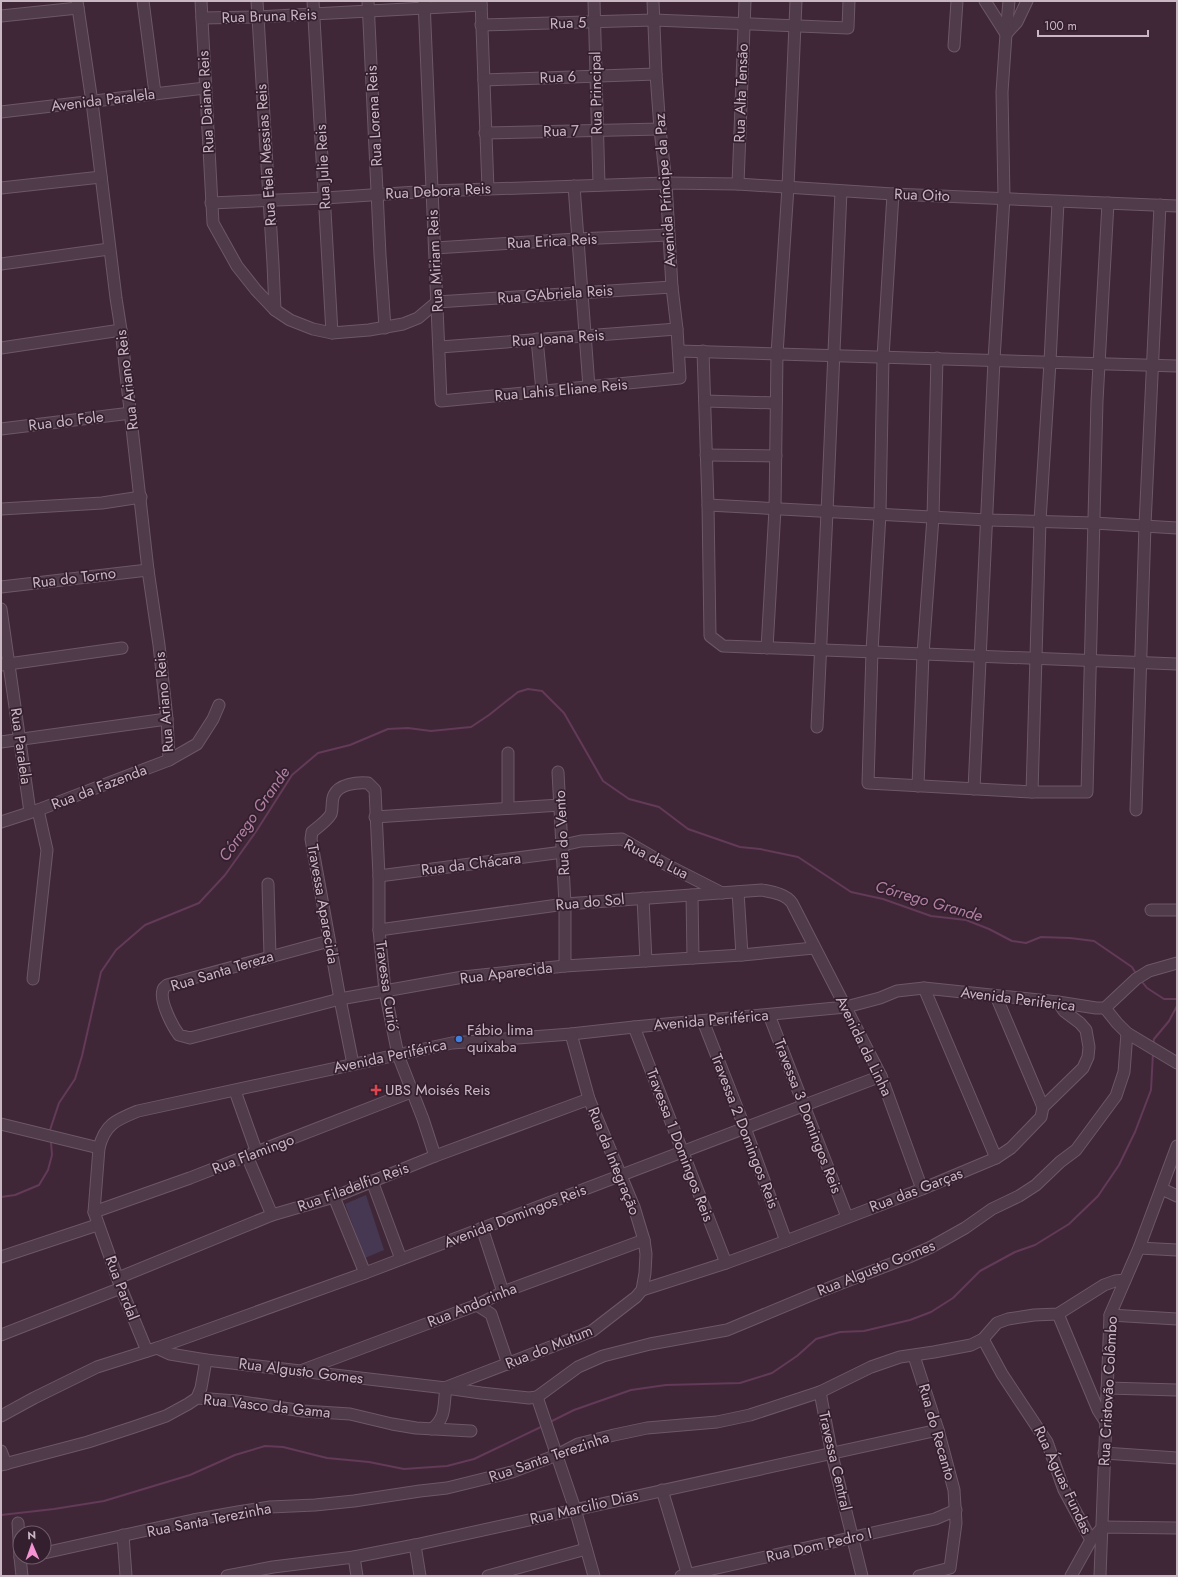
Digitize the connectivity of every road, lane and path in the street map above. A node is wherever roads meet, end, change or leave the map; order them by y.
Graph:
1 (143, 1) edge
2 (201, 1) edge
3 (257, 1) edge
4 (313, 1) edge
5 (594, 1) edge
6 (653, 1) edge
7 (745, 1) edge
8 (796, 1) edge
9 (849, 1) edge
10 (957, 1) edge
11 (985, 1) edge
12 (1009, 1) edge
13 (1027, 1) edge
14 (481, 3) edge
15 (78, 4) edge
16 (424, 4) edge
17 (368, 6) edge
18 (314, 14) junction
19 (1, 16) edge
20 (257, 17) junction
21 (202, 18) junction
22 (654, 20) junction
23 (595, 22) junction
24 (744, 25) junction
25 (481, 26) junction
26 (795, 26) junction
27 (1006, 34) junction
28 (954, 46) dead end
29 (656, 74) junction
30 (596, 75) junction
31 (484, 80) junction
32 (205, 88) junction
33 (155, 93) junction
34 (92, 102) junction
35 (1, 112) edge
36 (660, 129) junction
37 (597, 130) junction
38 (486, 133) junction
39 (101, 177) junction
40 (666, 183) junction
41 (738, 184) junction
42 (574, 186) junction
43 (599, 186) junction
44 (788, 187) junction
45 (1, 188) edge
46 (488, 189) junction
47 (432, 191) junction
48 (841, 191) junction
49 (378, 194) junction
50 (893, 194) junction
51 (1004, 197) junction
52 (325, 198) junction
53 (269, 201) junction
54 (1058, 202) junction
55 (211, 203) junction
56 (1108, 203) junction
57 (1160, 205) junction
58 (1177, 206) edge
59 (669, 235) junction
60 (577, 239) junction
61 (435, 248) junction
62 (109, 249) junction
63 (1, 264) edge
64 (672, 287) junction
65 (582, 292) junction
66 (437, 302) junction
67 (275, 310) junction
68 (385, 328) junction
69 (121, 330) junction
70 (677, 330) junction
71 (332, 333) junction
72 (585, 335) junction
73 (537, 339) junction
74 (440, 347) junction
75 (1, 348) edge
76 (679, 351) junction
77 (703, 352) junction
78 (777, 354) junction
79 (833, 355) junction
80 (883, 356) junction
81 (937, 358) junction
82 (994, 360) junction
83 (1050, 362) junction
84 (1099, 364) junction
85 (1152, 366) junction
86 (1177, 366) edge
87 (680, 378) joint
88 (589, 387) junction
89 (542, 391) junction
90 (442, 401) joint
91 (705, 402) junction
92 (776, 403) junction
93 (131, 414) junction
94 (1, 429) edge
95 (706, 455) junction
96 (776, 456) junction
97 (141, 497) junction
98 (708, 505) junction
99 (1, 509) edge
100 (775, 509) junction
101 (828, 512) junction
102 (880, 514) junction
103 (933, 517) junction
104 (987, 520) junction
105 (1040, 521) junction
106 (1094, 523) junction
107 (1145, 525) junction
108 (1177, 528) edge
109 (148, 570) junction
110 (1, 587) edge
111 (1, 609) edge
112 (122, 648) dead end
113 (768, 648) junction
114 (821, 650) junction
115 (872, 651) junction
116 (923, 654) junction
117 (981, 656) junction
118 (1036, 658) junction
119 (1090, 660) junction
120 (1140, 663) junction
121 (1177, 664) edge
122 (5, 665) edge
123 (219, 705) dead end
124 (167, 719) junction
125 (816, 727) dead end
126 (20, 740) junction
127 (1, 742) edge
128 (508, 753) dead end
129 (169, 760) junction
130 (558, 772) dead end
131 (918, 786) junction
132 (974, 789) junction
133 (1032, 792) junction
134 (560, 805) junction
135 (508, 808) junction
136 (1136, 810) dead end
137 (34, 811) junction
138 (375, 813) junction
139 (1, 822) edge
140 (563, 849) junction
141 (379, 876) junction
142 (268, 884) dead end
143 (738, 892) junction
144 (723, 893) junction
145 (692, 895) junction
146 (643, 898) junction
147 (565, 904) junction
148 (795, 908) joint
149 (1151, 910) dead end
150 (1177, 910) edge
151 (379, 930) junction
152 (329, 941) junction
153 (814, 948) junction
154 (742, 955) junction
155 (270, 956) junction
156 (693, 958) junction
157 (646, 960) junction
158 (1177, 963) edge
159 (565, 966) junction
160 (33, 978) dead end
161 (924, 988) junction
162 (385, 991) junction
163 (996, 996) junction
164 (340, 999) junction
165 (1058, 1002) junction
166 (846, 1007) junction
167 (1105, 1008) junction
168 (769, 1016) junction
169 (703, 1021) junction
170 (634, 1027) junction
171 (1127, 1033) junction
172 (571, 1034) junction
173 (202, 1035) joint
174 (398, 1055) junction
175 (1177, 1063) edge
176 (353, 1064) junction
177 (881, 1076) junction
178 (235, 1091) junction
179 (411, 1092) junction
180 (590, 1099) junction
181 (804, 1105) junction
182 (1043, 1107) junction
183 (1, 1124) edge
184 (745, 1128) junction
185 (1177, 1146) edge
186 (99, 1148) junction
187 (682, 1153) junction
188 (252, 1154) junction
189 (435, 1156) junction
190 (996, 1158) junction
191 (621, 1176) junction
192 (372, 1181) junction
193 (922, 1189) junction
194 (1162, 1189) junction
195 (1177, 1196) edge
196 (334, 1197) junction
197 (94, 1212) junction
198 (272, 1215) junction
199 (847, 1217) junction
200 (97, 1225) junction
201 (482, 1228) junction
202 (644, 1240) junction
203 (786, 1241) junction
204 (1139, 1248) junction
205 (1177, 1250) edge
206 (1, 1257) edge
207 (401, 1258) junction
208 (726, 1263) junction
209 (365, 1273) junction
210 (1125, 1280) junction
211 (120, 1283) junction
212 (642, 1290) junction
213 (503, 1292) junction
214 (477, 1305) junction
215 (1058, 1314) junction
216 (1110, 1314) junction
217 (1177, 1319) edge
218 (1, 1335) edge
219 (983, 1339) junction
220 (152, 1349) junction
221 (914, 1356) junction
222 (206, 1360) junction
223 (508, 1364) junction
224 (301, 1371) junction
225 (446, 1388) junction
226 (1107, 1388) junction
227 (1177, 1390) edge
228 (820, 1392) junction
229 (537, 1397) junction
230 (197, 1398) junction
231 (1, 1416) edge
232 (1105, 1422) junction
233 (432, 1429) junction
234 (938, 1430) junction
235 (471, 1431) dead end
236 (1, 1451) edge
237 (1104, 1453) junction
238 (557, 1455) junction
239 (832, 1455) junction
240 (1177, 1458) edge
241 (3, 1465) edge
242 (662, 1490) junction
243 (575, 1509) junction
244 (956, 1510) junction
245 (1103, 1527) junction
246 (1177, 1528) edge
247 (122, 1535) junction
248 (852, 1537) junction
249 (1091, 1540) junction
250 (415, 1544) junction
251 (586, 1549) junction
252 (52, 1551) edge
253 (354, 1557) junction
254 (22, 1565) edge
255 (274, 1571) edge
256 (22, 1576) edge
257 (126, 1576) edge
258 (227, 1576) edge
259 (357, 1576) edge
260 (420, 1576) edge
261 (488, 1576) edge
262 (594, 1576) edge
263 (685, 1576) edge
264 (862, 1576) edge
265 (919, 1576) edge
266 (1071, 1576) edge
267 (1100, 1576) edge

1 - 33 street
2 - 21 street, Rua Daiane Reis
3 - 20 street, Rua Etela Messias Reis
4 - 18 street, Rua Julie Reis
5 - 23 street, Rua Principal
6 - 22 street, Avenida Príncipe da Paz
7 - 24 street, Rua Alta Tensão
8 - 26 street
9 - 26 street, Rua 5
10 - 28 street
11 - 27 street
12 - 27 street
13 - 27 street
14 - 16 street, Rua Bruna Reis
14 - 25 street
15 - 19 street
15 - 34 street, Rua Ariano Reis
16 - 17 street, Rua Bruna Reis
16 - 47 street, Rua Miriam Reis
17 - 18 street, Rua Bruna Reis
17 - 49 street, Rua Lorena Reis
18 - 20 street, Rua Bruna Reis
18 - 52 street, Rua Julie Reis
20 - 21 street, Rua Bruna Reis
20 - 53 street, Rua Etela Messias Reis
21 - 32 street, Rua Daiane Reis
22 - 23 street, Rua 5
22 - 24 street, Rua 5
22 - 29 street, Avenida Príncipe da Paz
23 - 25 street, Rua 5
23 - 30 street, Rua Principal
24 - 26 street, Rua 5
24 - 41 street, Rua Alta Tensão
25 - 31 street
26 - 44 street
27 - 51 street
29 - 30 street, Rua 6
29 - 36 street, Avenida Príncipe da Paz
30 - 31 street, Rua 6
30 - 37 street, Rua Principal
31 - 38 street
32 - 33 street, Avenida Paralela
32 - 55 street, Rua Daiane Reis
33 - 34 street, Avenida Paralela
34 - 35 street, Avenida Paralela
34 - 39 street, Rua Ariano Reis
36 - 37 street, Rua 7
36 - 40 street, Avenida Príncipe da Paz
37 - 38 street, Rua 7
37 - 43 street, Rua Principal
38 - 46 street
39 - 45 street
39 - 62 street, Rua Ariano Reis
40 - 41 street, Rua Oito
40 - 43 street, Rua Debora Reis
40 - 59 street, Avenida Príncipe da Paz
41 - 44 street, Rua Oito
42 - 43 street, Rua Debora Reis
42 - 46 street, Rua Debora Reis
42 - 60 street
44 - 48 street, Rua Oito
44 - 78 street
46 - 47 street, Rua Debora Reis
47 - 49 street, Rua Debora Reis
47 - 61 street, Rua Miriam Reis
48 - 50 street, Rua Oito
48 - 79 street
49 - 52 street, Rua Debora Reis
49 - 68 street, Rua Lorena Reis
50 - 51 street, Rua Oito
50 - 80 street
51 - 54 street, Rua Oito
51 - 82 street
52 - 53 street, Rua Debora Reis
52 - 71 street, Rua Julie Reis
53 - 55 street, Rua Debora Reis
53 - 67 street, Rua Etela Messias Reis
54 - 56 street, Rua Oito
54 - 83 street
55 - 67 street, Rua Daiane Reis
56 - 57 street, Rua Oito
56 - 84 street
57 - 58 street, Rua Oito
57 - 85 street
59 - 60 street, Rua Erica Reis
59 - 64 street, Avenida Príncipe da Paz
60 - 61 street, Rua Erica Reis
60 - 65 street
61 - 66 street, Rua Miriam Reis
62 - 63 street
62 - 69 street, Rua Ariano Reis
64 - 65 street, Rua GAbriela Reis
64 - 70 street, Avenida Príncipe da Paz
65 - 66 street, Rua GAbriela Reis
65 - 72 street
66 - 68 street, Rua Daiane Reis
66 - 74 street, Rua Miriam Reis
67 - 71 street, Rua Daiane Reis
68 - 71 street, Rua Daiane Reis
69 - 75 street
69 - 93 street, Rua Ariano Reis
70 - 72 street, Rua Joana Reis
70 - 76 street, Avenida Príncipe da Paz
72 - 73 street, Rua Joana Reis
72 - 88 street
73 - 74 street, Rua Joana Reis
73 - 89 street
74 - 90 street, Rua Miriam Reis
76 - 77 street
76 - 87 street, Avenida Príncipe da Paz
77 - 78 street
77 - 91 street
78 - 79 street
78 - 92 street
79 - 80 street
79 - 101 street
80 - 81 street
80 - 102 street
81 - 82 street
81 - 103 street
82 - 83 street
82 - 104 street
83 - 84 street
83 - 105 street
84 - 85 street
84 - 106 street
85 - 86 street
85 - 107 street
87 - 88 street, Rua Lahis Eliane Reis
88 - 89 street, Rua Lahis Eliane Reis
89 - 90 street, Rua Lahis Eliane Reis
91 - 92 street
91 - 95 street
92 - 96 street
93 - 94 street, Rua do Fole
93 - 97 street, Rua Ariano Reis
95 - 96 street
95 - 98 street
96 - 100 street
97 - 99 street
97 - 109 street, Rua Ariano Reis
98 - 100 street
98 - 113 street
100 - 101 street
100 - 113 street
101 - 102 street
101 - 114 street
102 - 103 street
102 - 115 street
103 - 104 street
103 - 116 street
104 - 105 street
104 - 117 street
105 - 106 street
105 - 118 street
106 - 107 street
106 - 119 street
107 - 108 street
107 - 120 street
109 - 110 street, Rua do Torno
109 - 124 street, Rua Ariano Reis
111 - 122 street, Rua Paralela
112 - 122 street
113 - 114 street
114 - 115 street
114 - 125 street
115 - 116 street
115 - 131 street
116 - 117 street
116 - 131 street
117 - 118 street
117 - 132 street
118 - 119 street
118 - 133 street
119 - 120 street
119 - 133 street
120 - 121 street
120 - 136 street
122 - 126 street, Rua Paralela
123 - 129 street, Rua da Fazenda
124 - 126 street
124 - 129 street, Rua Ariano Reis
126 - 127 street
126 - 137 street, Rua Paralela
128 - 135 street
129 - 137 street, Rua da Fazenda
130 - 134 street, Rua do Vento
131 - 132 street
132 - 133 street
134 - 135 street
134 - 140 street, Rua do Vento
135 - 138 street
137 - 139 street, Rua da Fazenda
137 - 160 street, Rua Paralela
138 - 141 street, Travessa Curió
138 - 152 street, Travessa Aparecida
140 - 141 street, Rua da Chácara
140 - 144 street, Rua da Lua
140 - 147 street, Rua do Vento
141 - 151 street, Travessa Curió
142 - 155 street
143 - 144 street, Rua do Sol
143 - 148 street, Rua do Sol
143 - 154 street
144 - 145 street, Rua do Sol
145 - 146 street, Rua do Sol
145 - 156 street
146 - 147 street, Rua do Sol
146 - 157 street
147 - 151 street, Rua do Sol
147 - 159 street, Rua do Vento
148 - 153 street, Avenida da Linha
149 - 150 street
151 - 162 street, Travessa Curió
152 - 155 street, Rua Santa Tereza
152 - 164 street, Travessa Aparecida
153 - 154 street, Rua Aparecida
153 - 166 street, Avenida da Linha
154 - 156 street, Rua Aparecida
155 - 173 street, Rua Santa Tereza
156 - 157 street, Rua Aparecida
157 - 159 street, Rua Aparecida
158 - 167 street
159 - 162 street, Rua Aparecida
161 - 163 street, Avenida Periferica
161 - 166 street, Avenida Periferica
161 - 190 street
162 - 164 street, Rua Aparecida
162 - 174 street, Travessa Curió
163 - 165 street, Avenida Periferica
163 - 182 street
164 - 173 street, Rua Aparecida
164 - 176 street, Travessa Aparecida
165 - 167 street, Avenida Periferica
165 - 182 street, Rua das Garças
166 - 168 street, Avenida Periférica
166 - 177 street, Avenida da Linha
167 - 171 street
168 - 169 street, Avenida Periférica
168 - 181 street, Travessa 3 Domingos Reis
169 - 170 street, Avenida Periférica
169 - 184 street, Travessa 2 Domingos Reis
170 - 172 street, Avenida Periférica
170 - 187 street, Travessa 1 Domingos Reis
171 - 175 street
171 - 229 street, Rua Algusto Gomes
172 - 174 street, Avenida Periférica
172 - 180 street, Rua da Integração
174 - 176 street, Avenida Periférica
174 - 179 street, Travessa Curió
176 - 178 street, Avenida Periférica
177 - 181 street, Avenida Domingos Reis
177 - 193 street, Avenida da Linha
178 - 186 street, Avenida Periférica
178 - 188 street
179 - 188 street, Rua Flamingo
179 - 189 street, Travessa Curió
180 - 189 street, Rua Filadelfio Reis
180 - 191 street, Rua da Integração
181 - 184 street, Avenida Domingos Reis
181 - 199 street, Travessa 3 Domingos Reis
182 - 190 street, Rua das Garças
183 - 186 street
184 - 187 street, Avenida Domingos Reis
184 - 203 street, Travessa 2 Domingos Reis
185 - 194 street, Rua Cristovão Colômbo
186 - 197 street, Avenida Periférica
187 - 191 street, Avenida Domingos Reis
187 - 208 street, Travessa 1 Domingos Reis
188 - 197 street, Rua Flamingo
188 - 198 street
189 - 192 street, Rua Filadelfio Reis
190 - 193 street, Rua das Garças
191 - 201 street, Avenida Domingos Reis
191 - 202 street, Rua da Integração
192 - 196 street, Rua Filadelfio Reis
192 - 207 street
193 - 199 street, Rua das Garças
194 - 195 street
194 - 204 street, Rua Cristovão Colômbo
196 - 198 street, Rua Filadelfio Reis
196 - 209 street
197 - 200 street, Rua Pardal
198 - 211 street, Rua Filadelfio Reis
199 - 203 street, Rua das Garças
200 - 206 street
200 - 211 street, Rua Pardal
201 - 207 street, Avenida Domingos Reis
201 - 213 street
202 - 212 street, Rua da Integração
202 - 213 street, Rua Andorinha
203 - 208 street, Rua das Garças
204 - 205 street
204 - 210 street, Rua Cristovão Colômbo
207 - 209 street, Avenida Domingos Reis
208 - 212 street, Rua das Garças
209 - 220 street, Avenida Domingos Reis
210 - 215 street, Rua Santa Terezinha
210 - 216 street, Rua Cristovão Colômbo
211 - 218 street, Rua Filadelfio Reis
211 - 220 street, Rua Pardal
212 - 223 street, Rua do Mutum
213 - 214 street, Rua Andorinha
214 - 223 street
214 - 224 street, Rua Andorinha
215 - 219 street, Rua Santa Terezinha
215 - 232 street
216 - 217 street
216 - 226 street, Rua Cristovão Colômbo
219 - 221 street, Rua Santa Terezinha
219 - 249 street, Rua Águas Fundas
220 - 222 street, Rua Algusto Gomes
220 - 231 street, Avenida Domingos Reis
221 - 228 street, Rua Santa Terezinha
221 - 234 street, Rua do Recanto
222 - 224 street, Rua Algusto Gomes
222 - 230 street
223 - 225 street, Rua do Mutum
224 - 225 street, Rua Algusto Gomes
225 - 229 street, Rua Algusto Gomes
225 - 233 street
226 - 227 street
226 - 232 street, Rua Cristovão Colômbo
228 - 238 street, Rua Santa Terezinha
228 - 239 street, Travessa Central
229 - 238 street
230 - 233 street, Rua Vasco da Gama
230 - 241 street, Rua Vasco da Gama
232 - 237 street, Rua Cristovão Colômbo
233 - 235 street, Rua Vasco da Gama
234 - 239 street, Rua Marcilio Dias
234 - 244 street, Rua do Recanto
236 - 241 street
237 - 240 street
237 - 245 street, Rua Cristovão Colômbo
238 - 243 street
238 - 247 street, Rua Santa Terezinha
239 - 242 street, Rua Marcilio Dias
239 - 248 street, Travessa Central
242 - 243 street, Rua Marcilio Dias
242 - 263 street
243 - 250 street, Rua Marcilio Dias
243 - 251 street
244 - 248 street, Rua Dom Pedro I
244 - 265 street, Rua do Recanto
245 - 246 street
245 - 249 street
245 - 267 street, Rua Cristovão Colômbo
247 - 252 street, Rua Santa Terezinha
247 - 257 street
248 - 263 street, Rua Dom Pedro I
248 - 264 street, Travessa Central
249 - 266 street
250 - 253 street, Rua Marcilio Dias
250 - 260 street
251 - 261 street
251 - 262 street
253 - 255 street, Rua Marcilio Dias
253 - 259 street
254 - 256 street
255 - 258 street, Rua Marcilio Dias

